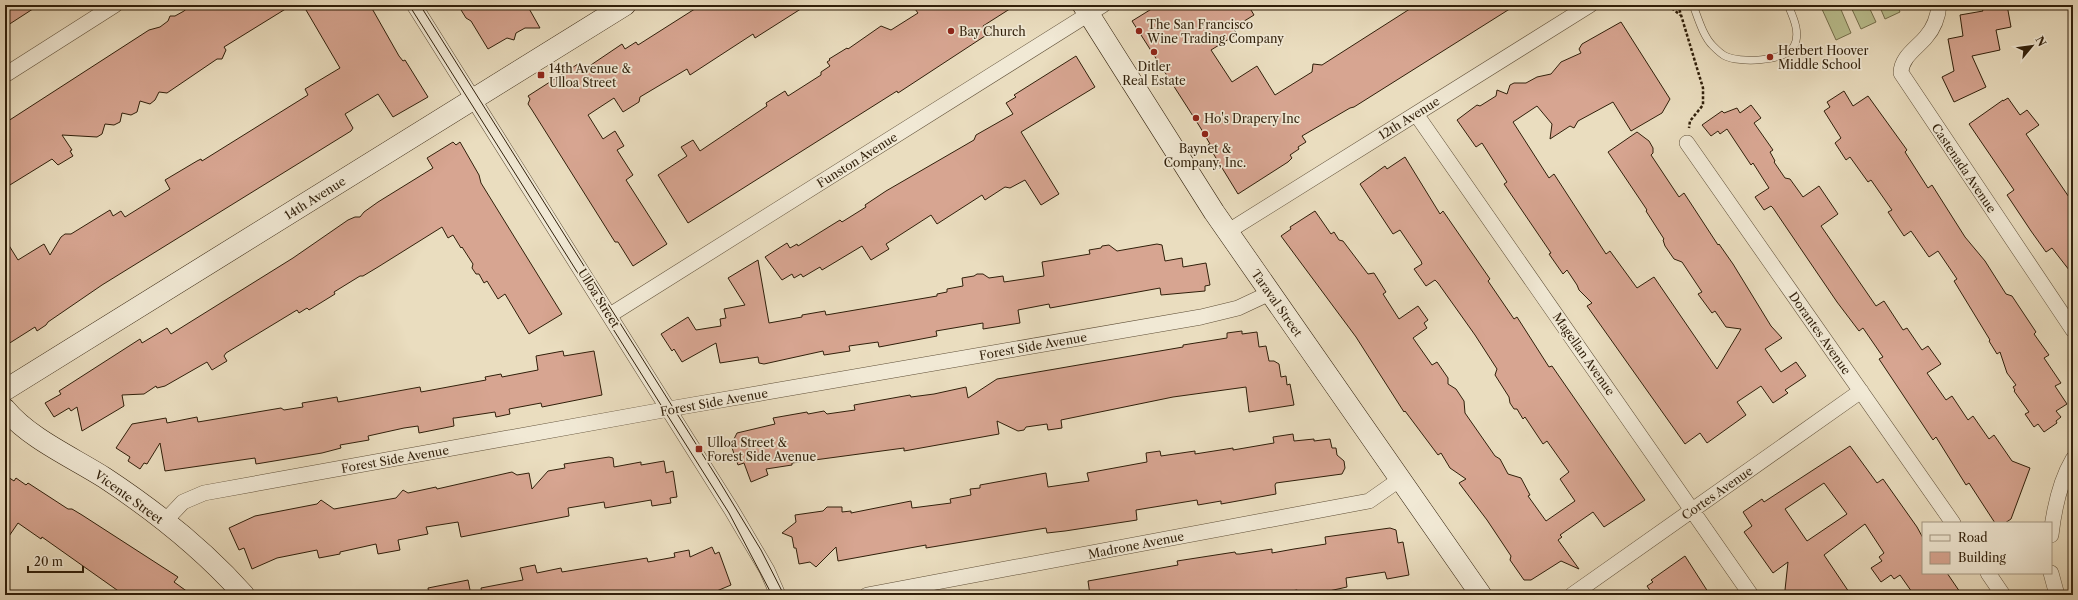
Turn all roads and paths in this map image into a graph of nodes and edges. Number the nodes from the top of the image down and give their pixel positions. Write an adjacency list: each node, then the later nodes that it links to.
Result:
1 (115, 5): 12 (street)
2 (414, 5): 13 (street, Ulloa Street)
3 (625, 5): 13 (street, 14th Avenue)
4 (1590, 5): 14 (street, 12th Avenue)
5 (1668, 5): 11 (path)
6 (1678, 5): 11 (path)
7 (1693, 5): 8 (lane)
8 (1788, 5)
9 (1939, 5): 20 (street, Castenada Avenue)
10 (1092, 8): 17 (street, Taraval Street); 19 (street, Funston Avenue)
11 (1682, 16): 15 (path)
12 (5, 75)
13 (473, 99): 19 (street, Ulloa Street); 21 (street, 14th Avenue)
14 (1416, 114): 17 (street, 12th Avenue); 27 (street, Magellan Avenue)
15 (1690, 121)
16 (1687, 143): 22 (street, Dorantes Avenue)
17 (1227, 232): 18 (street, Taraval Street)
18 (1270, 293): 24 (street, Forest Side Avenue); 26 (street, Taraval Street)
19 (610, 315): 24 (street, Ulloa Street)
20 (2073, 330)
21 (5, 390)
22 (1862, 392): 27 (street, Cortes Avenue); 29 (street, Dorantes Avenue)
23 (5, 409): 28 (street, Vicente Street)
24 (669, 409): 28 (street, Forest Side Avenue); 34 (street, Ulloa Street)
25 (2073, 459): 30 (street)
26 (1399, 480): 35 (street, Madrone Avenue); 36 (street, Taraval Street)
27 (1693, 510): 37 (street, Cortes Avenue); 38 (street, Magellan Avenue)
28 (164, 522): 33 (street, Vicente Street)
29 (1952, 522)
30 (2052, 526)
31 (1989, 574): 39 (street)
32 (2051, 574): 40 (street)
33 (244, 595)
34 (778, 595)
35 (867, 595)
36 (1481, 595)
37 (1572, 595)
38 (1752, 595)
39 (2003, 595)
40 (2056, 595)

